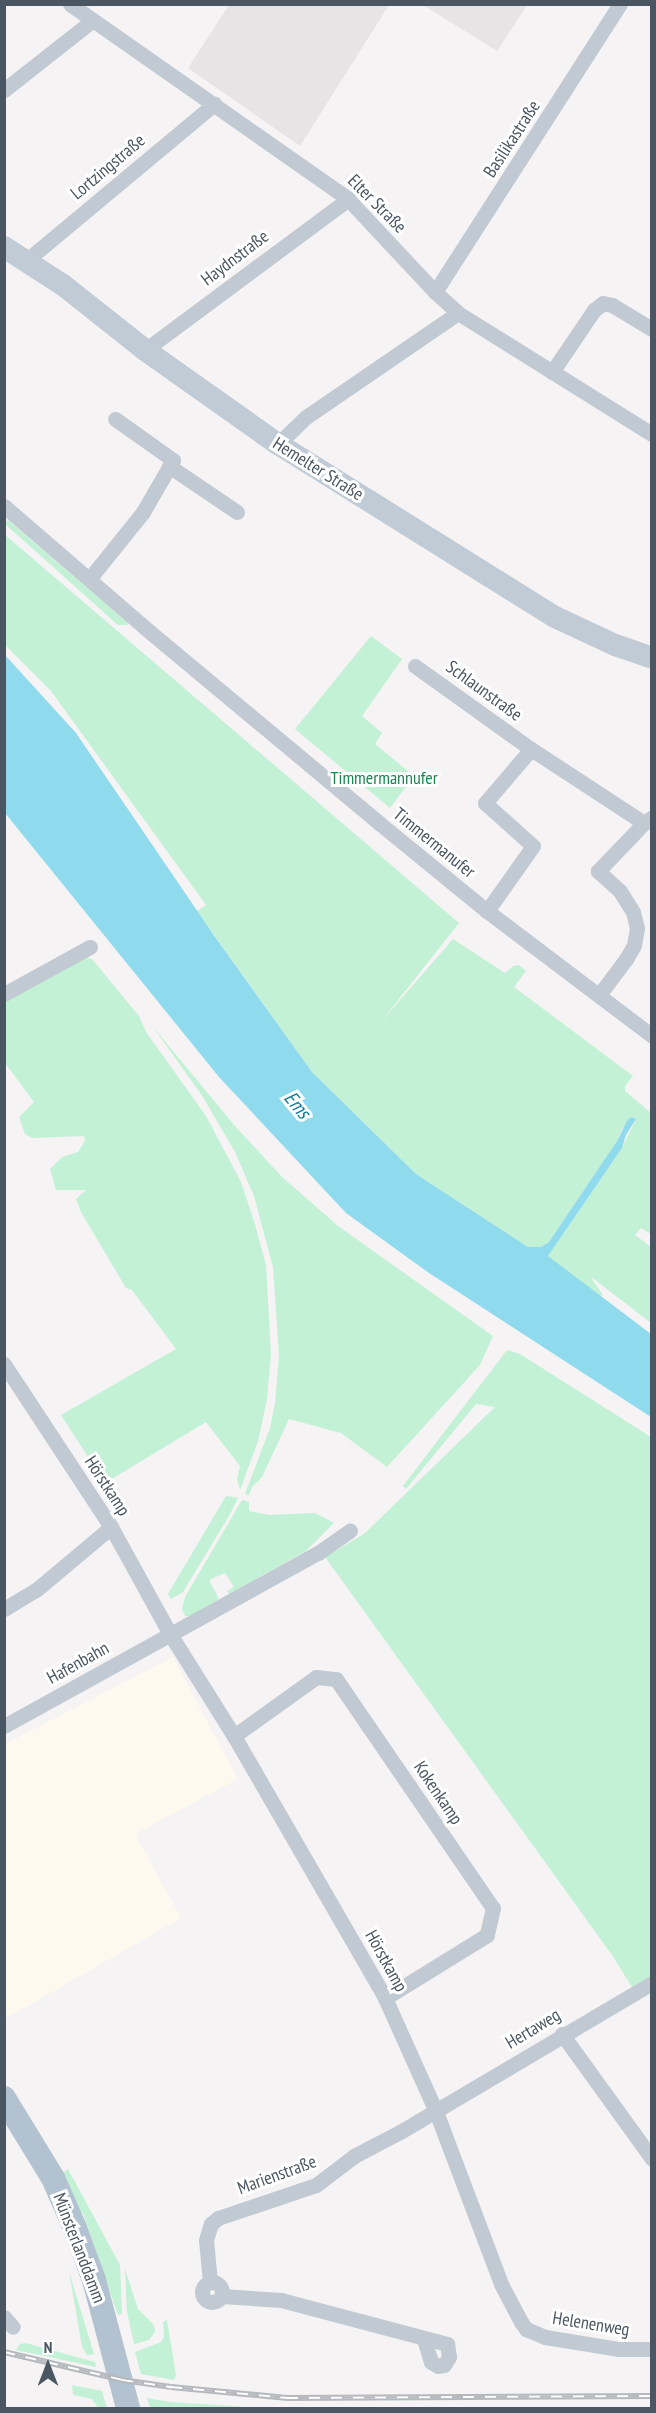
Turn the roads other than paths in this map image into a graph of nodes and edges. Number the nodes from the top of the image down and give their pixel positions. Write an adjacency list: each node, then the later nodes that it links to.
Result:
1 (70, 4): 3 (street, Elter Straße)
2 (620, 4): 9 (street, Basilikastraße)
3 (93, 20): 4 (street); 5 (street, Elter Straße)
4 (4, 90)
5 (214, 104): 6 (street, Elter Straße); 8 (street, Lortzingstraße)
6 (348, 199): 9 (street, Elter Straße); 12 (street, Haydnstraße)
7 (4, 247): 8 (main road, Hemelter Straße)
8 (27, 260): 12 (main road, Hemelter Straße)
9 (435, 292): 10 (street, Elter Straße)
10 (458, 313): 13 (street, Elter Straße); 16 (street)
11 (651, 329): 13 (street)
12 (145, 350): 16 (main road, Hemelter Straße)
13 (552, 372): 15 (street, Elter Straße)
14 (115, 419): 17 (street)
15 (651, 434)
16 (278, 444): 21 (main road, Hemelter Straße)
17 (169, 466): 19 (street); 20 (street)
18 (4, 506): 20 (street, Timmermanufer)
19 (237, 512)
20 (90, 578): 25 (street, Timmermanufer)
21 (651, 658)
22 (415, 666): 23 (street, Schlaunstraße)
23 (531, 749): 24 (street, Schlaunstraße); 25 (street)
24 (648, 820): 28 (street)
25 (487, 910): 28 (street, Timmermanufer)
26 (90, 947): 27 (street)
27 (4, 994)
28 (599, 995): 29 (street, Timmermanufer)
29 (651, 1036)
30 (4, 1364): 31 (street, Hörstkamp)
31 (111, 1527): 33 (street); 34 (street, Hörstkamp)
32 (350, 1531): 34 (street)
33 (4, 1609)
34 (171, 1634): 35 (street, Hafenbahn); 36 (street, Hörstkamp)
35 (4, 1726)
36 (234, 1736): 38 (street, Hörstkamp); 38 (street, Kokenkamp)
37 (651, 1983): 39 (street, Hertaweg)
38 (385, 1998): 41 (street, Hörstkamp)
39 (562, 2034): 41 (street, Hertaweg); 42 (street)
40 (4, 2098): 46 (main road, Münsterlanddamm)
41 (435, 2109): 43 (street, Hörstkamp); 44 (street, Marienstraße)
42 (651, 2159)
43 (526, 2329): 45 (street, Helenenweg)
44 (424, 2339)
45 (651, 2349)
46 (128, 2409)

